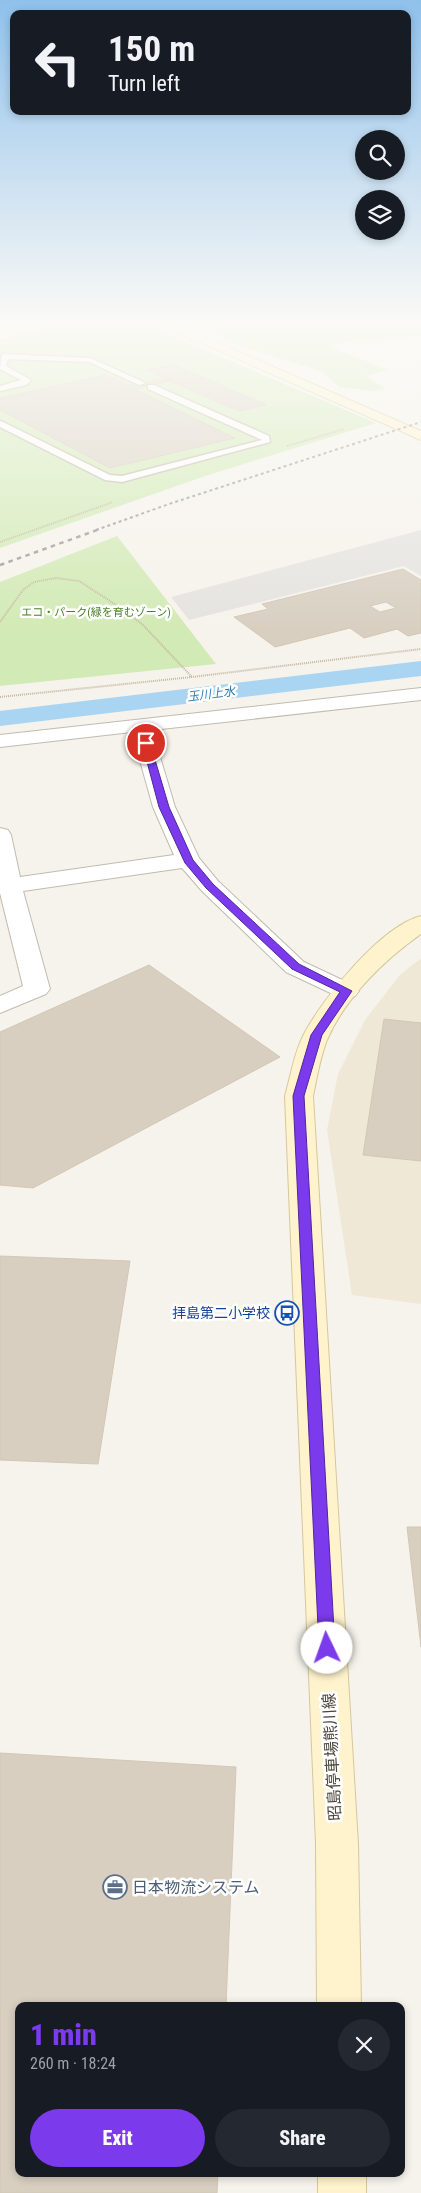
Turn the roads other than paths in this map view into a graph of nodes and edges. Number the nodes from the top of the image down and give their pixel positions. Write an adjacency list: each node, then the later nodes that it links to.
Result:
1 (7, 427): 2 (lane)
2 (242, 427)
3 (401, 427): 4 (main road)
4 (421, 436)
5 (421, 694): 6 (street)
6 (142, 727): 7 (street); 9 (street)
7 (0, 741)
8 (0, 835): 10 (street)
9 (188, 860): 10 (street); 12 (street)
10 (10, 886): 13 (street)
11 (421, 923): 12 (main road, 昭島停車場熊川線)
12 (346, 991): 14 (main road, 昭島停車場熊川線)
13 (0, 1005)
14 (339, 2002)
15 (342, 2177): 16 (main road)
16 (342, 2193)

